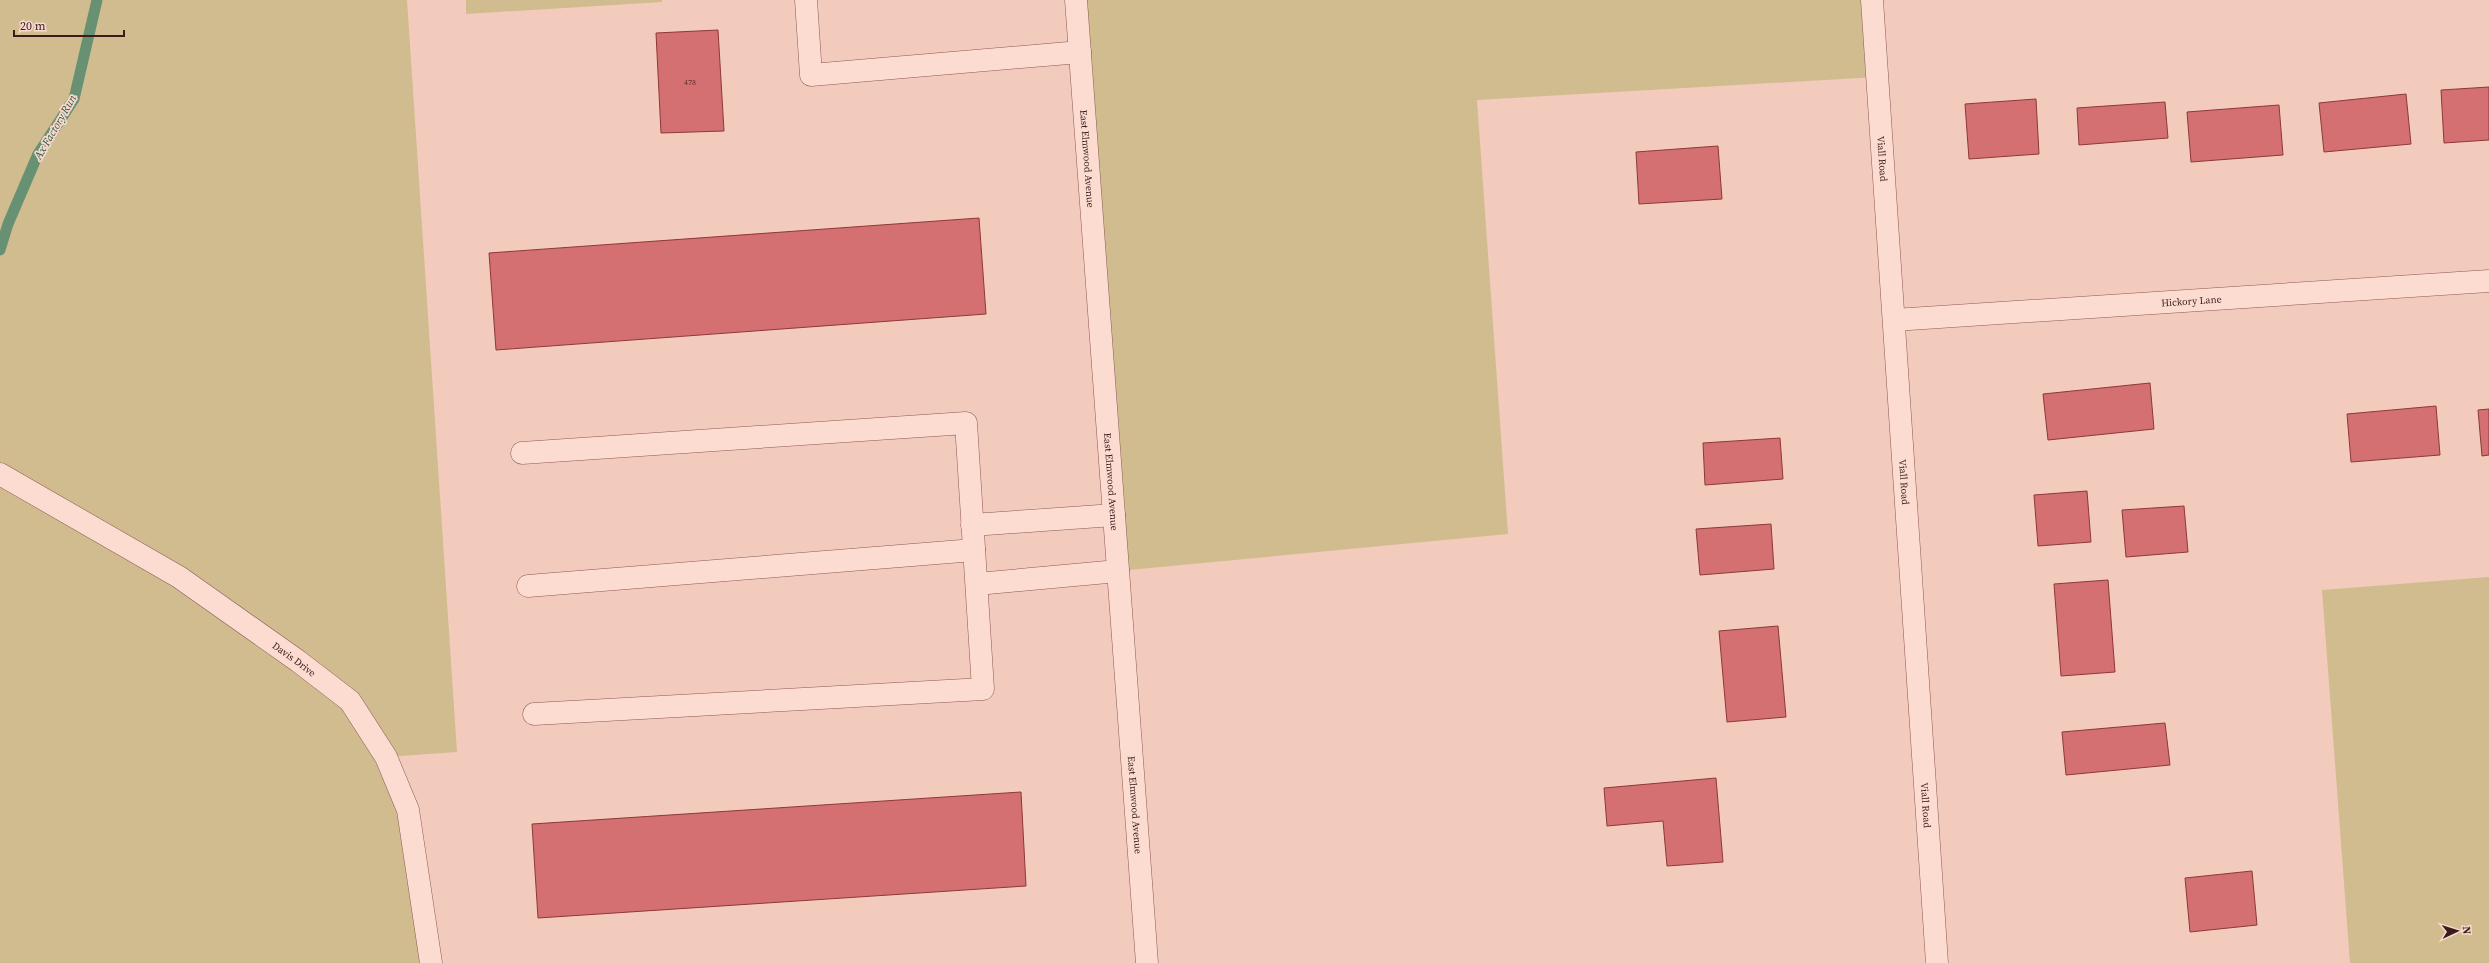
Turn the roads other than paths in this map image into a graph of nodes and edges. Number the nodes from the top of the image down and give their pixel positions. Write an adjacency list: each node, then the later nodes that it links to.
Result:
1 (806, 0): 4 (street)
2 (1076, 0): 4 (street, East Elmwood Avenue)
3 (1872, 0): 6 (street, Viall Road)
4 (1080, 52): 9 (street, East Elmwood Avenue)
5 (2489, 281): 6 (street, Hickory Lane)
6 (1894, 320): 18 (street, Viall Road)
7 (522, 453): 10 (street)
8 (0, 474): 16 (street, Davis Drive)
9 (1114, 515): 10 (street); 12 (street, East Elmwood Avenue)
10 (972, 524): 11 (street)
11 (974, 550): 13 (street); 14 (street)
12 (1118, 571): 13 (street); 17 (street, East Elmwood Avenue)
13 (977, 584): 15 (street)
14 (528, 586)
15 (534, 714)
16 (431, 963)
17 (1147, 963)
18 (1937, 963)

